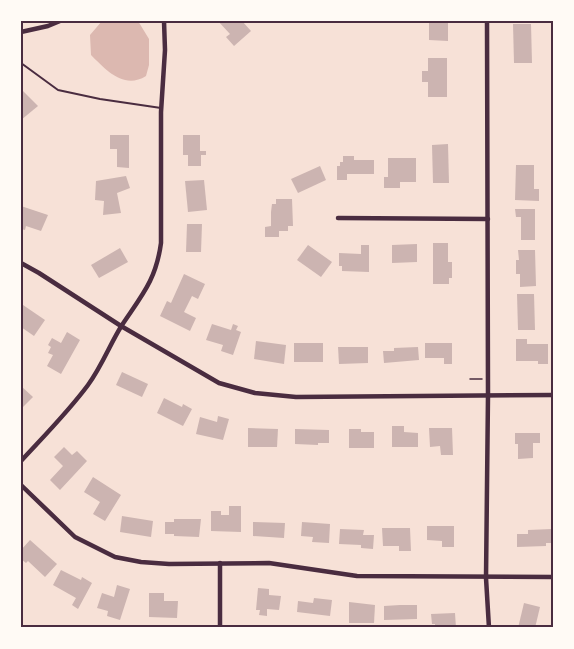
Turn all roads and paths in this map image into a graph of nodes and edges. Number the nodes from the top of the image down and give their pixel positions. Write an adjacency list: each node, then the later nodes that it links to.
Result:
1 (60, 21): 4 (street)
2 (164, 21): 6 (street)
3 (487, 21): 8 (street)
4 (21, 32)
5 (21, 63): 6 (lane)
6 (161, 108): 10 (street)
7 (338, 218): 8 (street)
8 (488, 219): 11 (street)
9 (21, 263): 10 (street)
10 (121, 326): 11 (street); 13 (street)
11 (488, 395): 12 (street); 17 (street)
12 (553, 395)
13 (21, 461)
14 (21, 485): 15 (street)
15 (220, 563): 17 (street); 18 (street)
16 (553, 577): 17 (street)
17 (486, 578): 19 (street)
18 (220, 628)
19 (489, 628)

